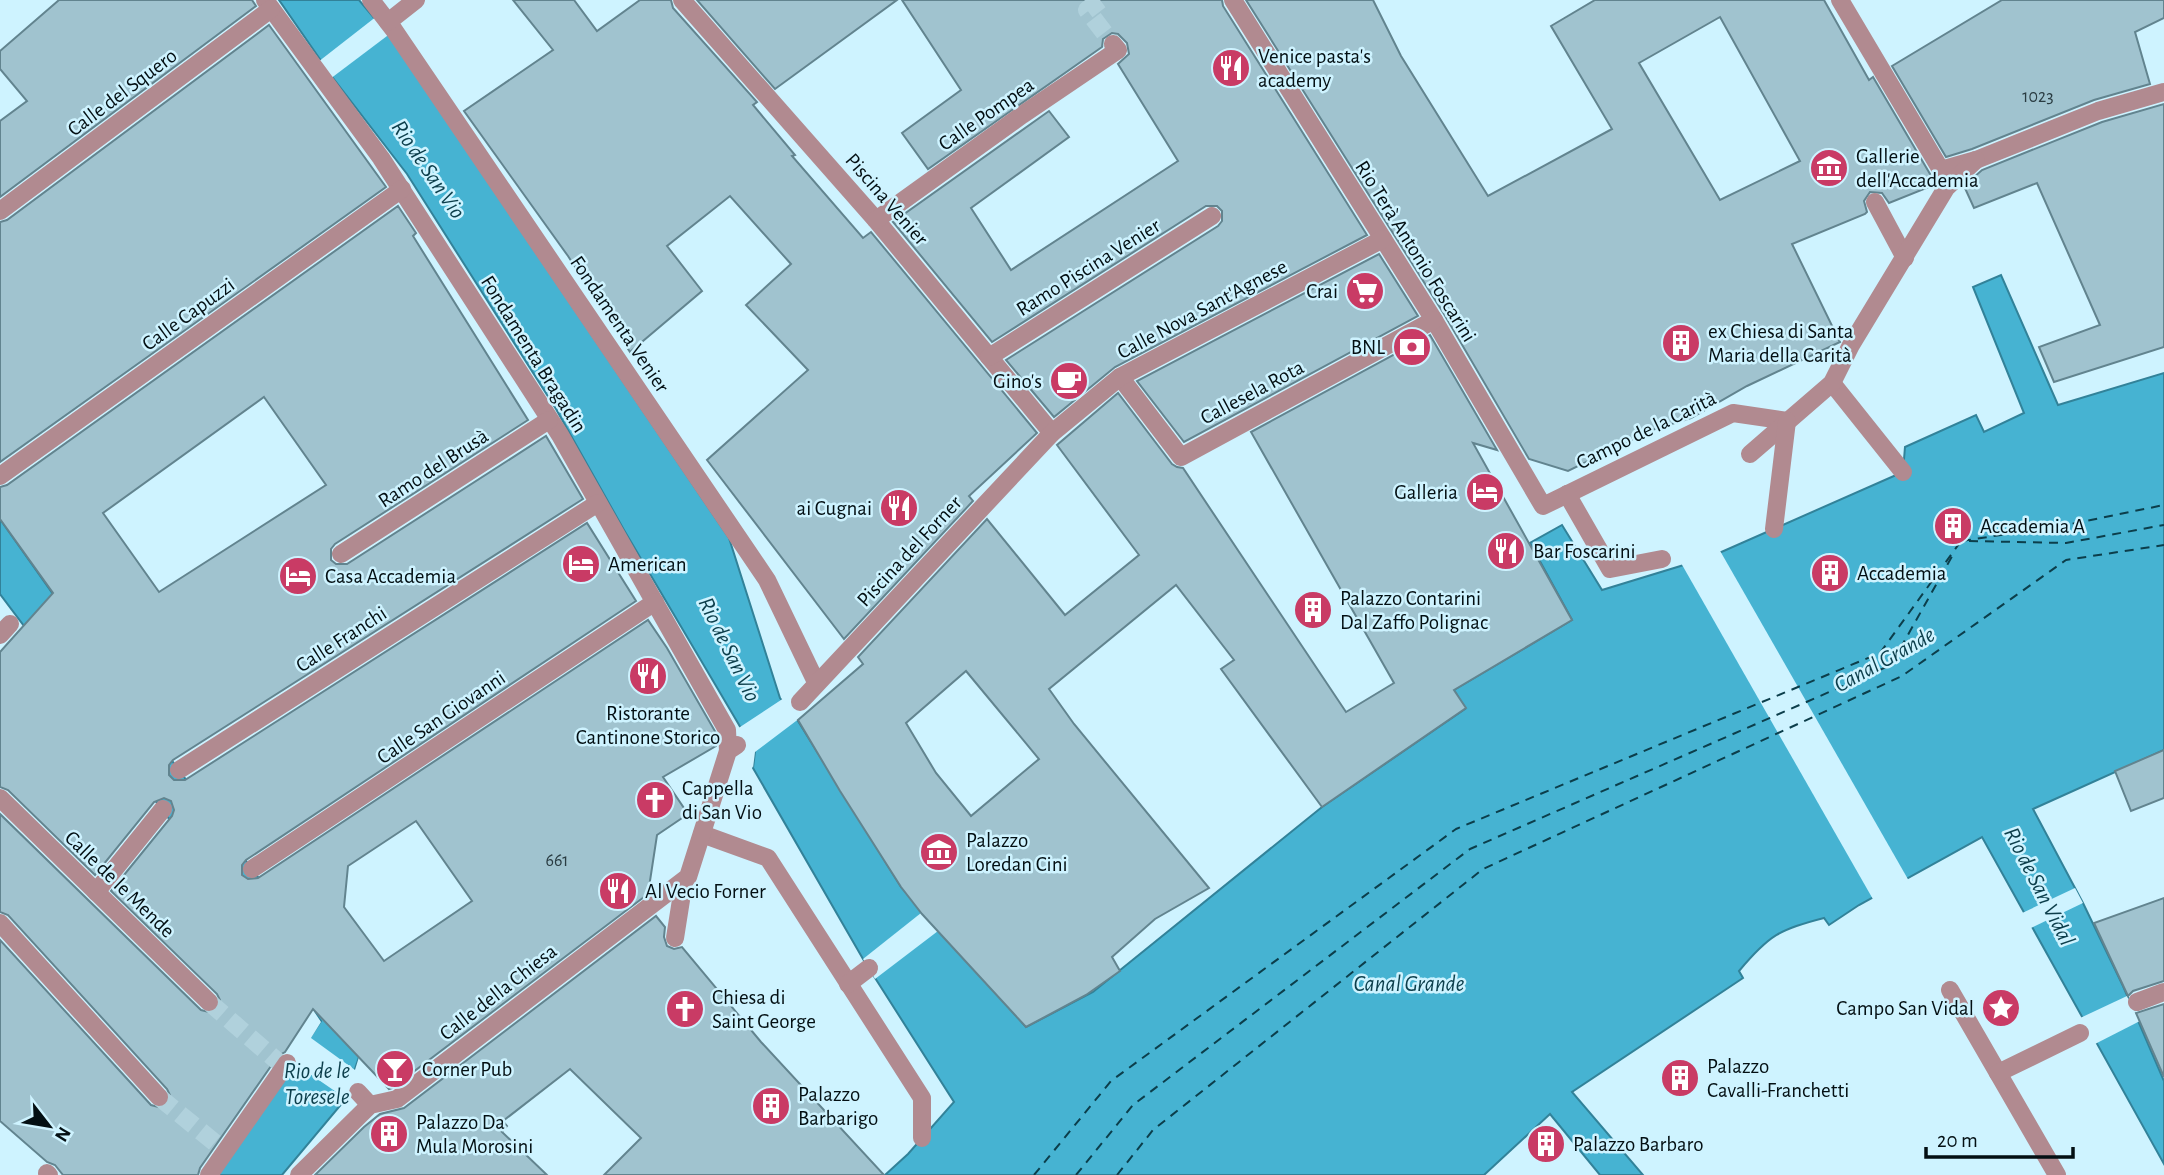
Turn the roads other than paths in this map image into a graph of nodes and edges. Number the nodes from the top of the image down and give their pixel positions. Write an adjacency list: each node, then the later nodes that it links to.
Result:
1 (371, 0): 7 (street, Fondamenta Venier)
2 (416, 0): 7 (street)
3 (682, 0): 17 (street, Piscina Venier)
4 (1233, 0): 18 (street, Rio Terà Antonio Foscarini)
5 (1840, 0): 11 (street)
6 (268, 4): 13 (street, Fondamenta Bragadin); 15 (street, Calle del Squero)
7 (388, 22): 36 (street, Fondamenta Venier)
8 (1113, 44): 17 (street, Calle Pompea)
9 (2164, 92): 10 (street)
10 (1976, 160): 11 (street); 12 (street)
11 (1941, 170): 12 (street)
12 (1946, 188): 19 (street)
13 (402, 189): 24 (street, Fondamenta Bragadin); 29 (street, Calle Capuzzi)
14 (1875, 202): 19 (street)
15 (0, 211)
16 (1212, 216): 21 (street, Ramo Piscina Venier)
17 (876, 220): 21 (street, Piscina Venier)
18 (1383, 239): 20 (street, Rio Terà Antonio Foscarini); 22 (street, Calle Nova Sant'Agnese)
19 (1905, 258): 23 (street)
20 (1434, 320): 22 (street, Callesela Rota); 30 (street, Rio Terà Antonio Foscarini)
21 (989, 357): 26 (street, Piscina Venier)
22 (1120, 377): 26 (street, Calle Nova Sant'Agnese)
23 (1832, 383): 25 (street); 28 (street)
24 (549, 420): 31 (street, Fondamenta Bragadin); 33 (street, Ramo del Brusà)
25 (1787, 421): 27 (street); 30 (street, Campo de la Carità); 32 (street)
26 (1052, 433): 36 (street, Piscina del Forner)
27 (1750, 454)
28 (1903, 472)
29 (0, 476)
30 (1567, 494): 34 (street)
31 (598, 503): 35 (street, Fondamenta Bragadin); 38 (street, Calle Franchi)
32 (1774, 529)
33 (341, 554)
34 (1662, 559)
35 (654, 602): 41 (street, Fondamenta Bragadin); 42 (street, Calle San Giovanni)
36 (816, 682): 37 (street, Piscina del Forner)
37 (800, 702)
38 (179, 769)
39 (0, 798): 44 (street, Calle de le Mende)
40 (163, 809): 44 (street)
41 (702, 834): 43 (street); 48 (street)
42 (252, 869)
43 (684, 881): 46 (street); 59 (street, Calle della Chiesa)
44 (96, 892): 51 (street, Calle de le Mende)
45 (0, 923): 56 (street)
46 (675, 938)
47 (869, 968): 48 (street)
48 (848, 984): 57 (street)
49 (1950, 990): 55 (street)
50 (2164, 992): 52 (street)
51 (209, 1002)
52 (2137, 1002)
53 (2080, 1033): 55 (street)
54 (287, 1063): 58 (street)
55 (1998, 1073): 60 (street)
56 (159, 1097)
57 (922, 1138)
58 (209, 1175)
59 (299, 1175)
60 (2057, 1175)

